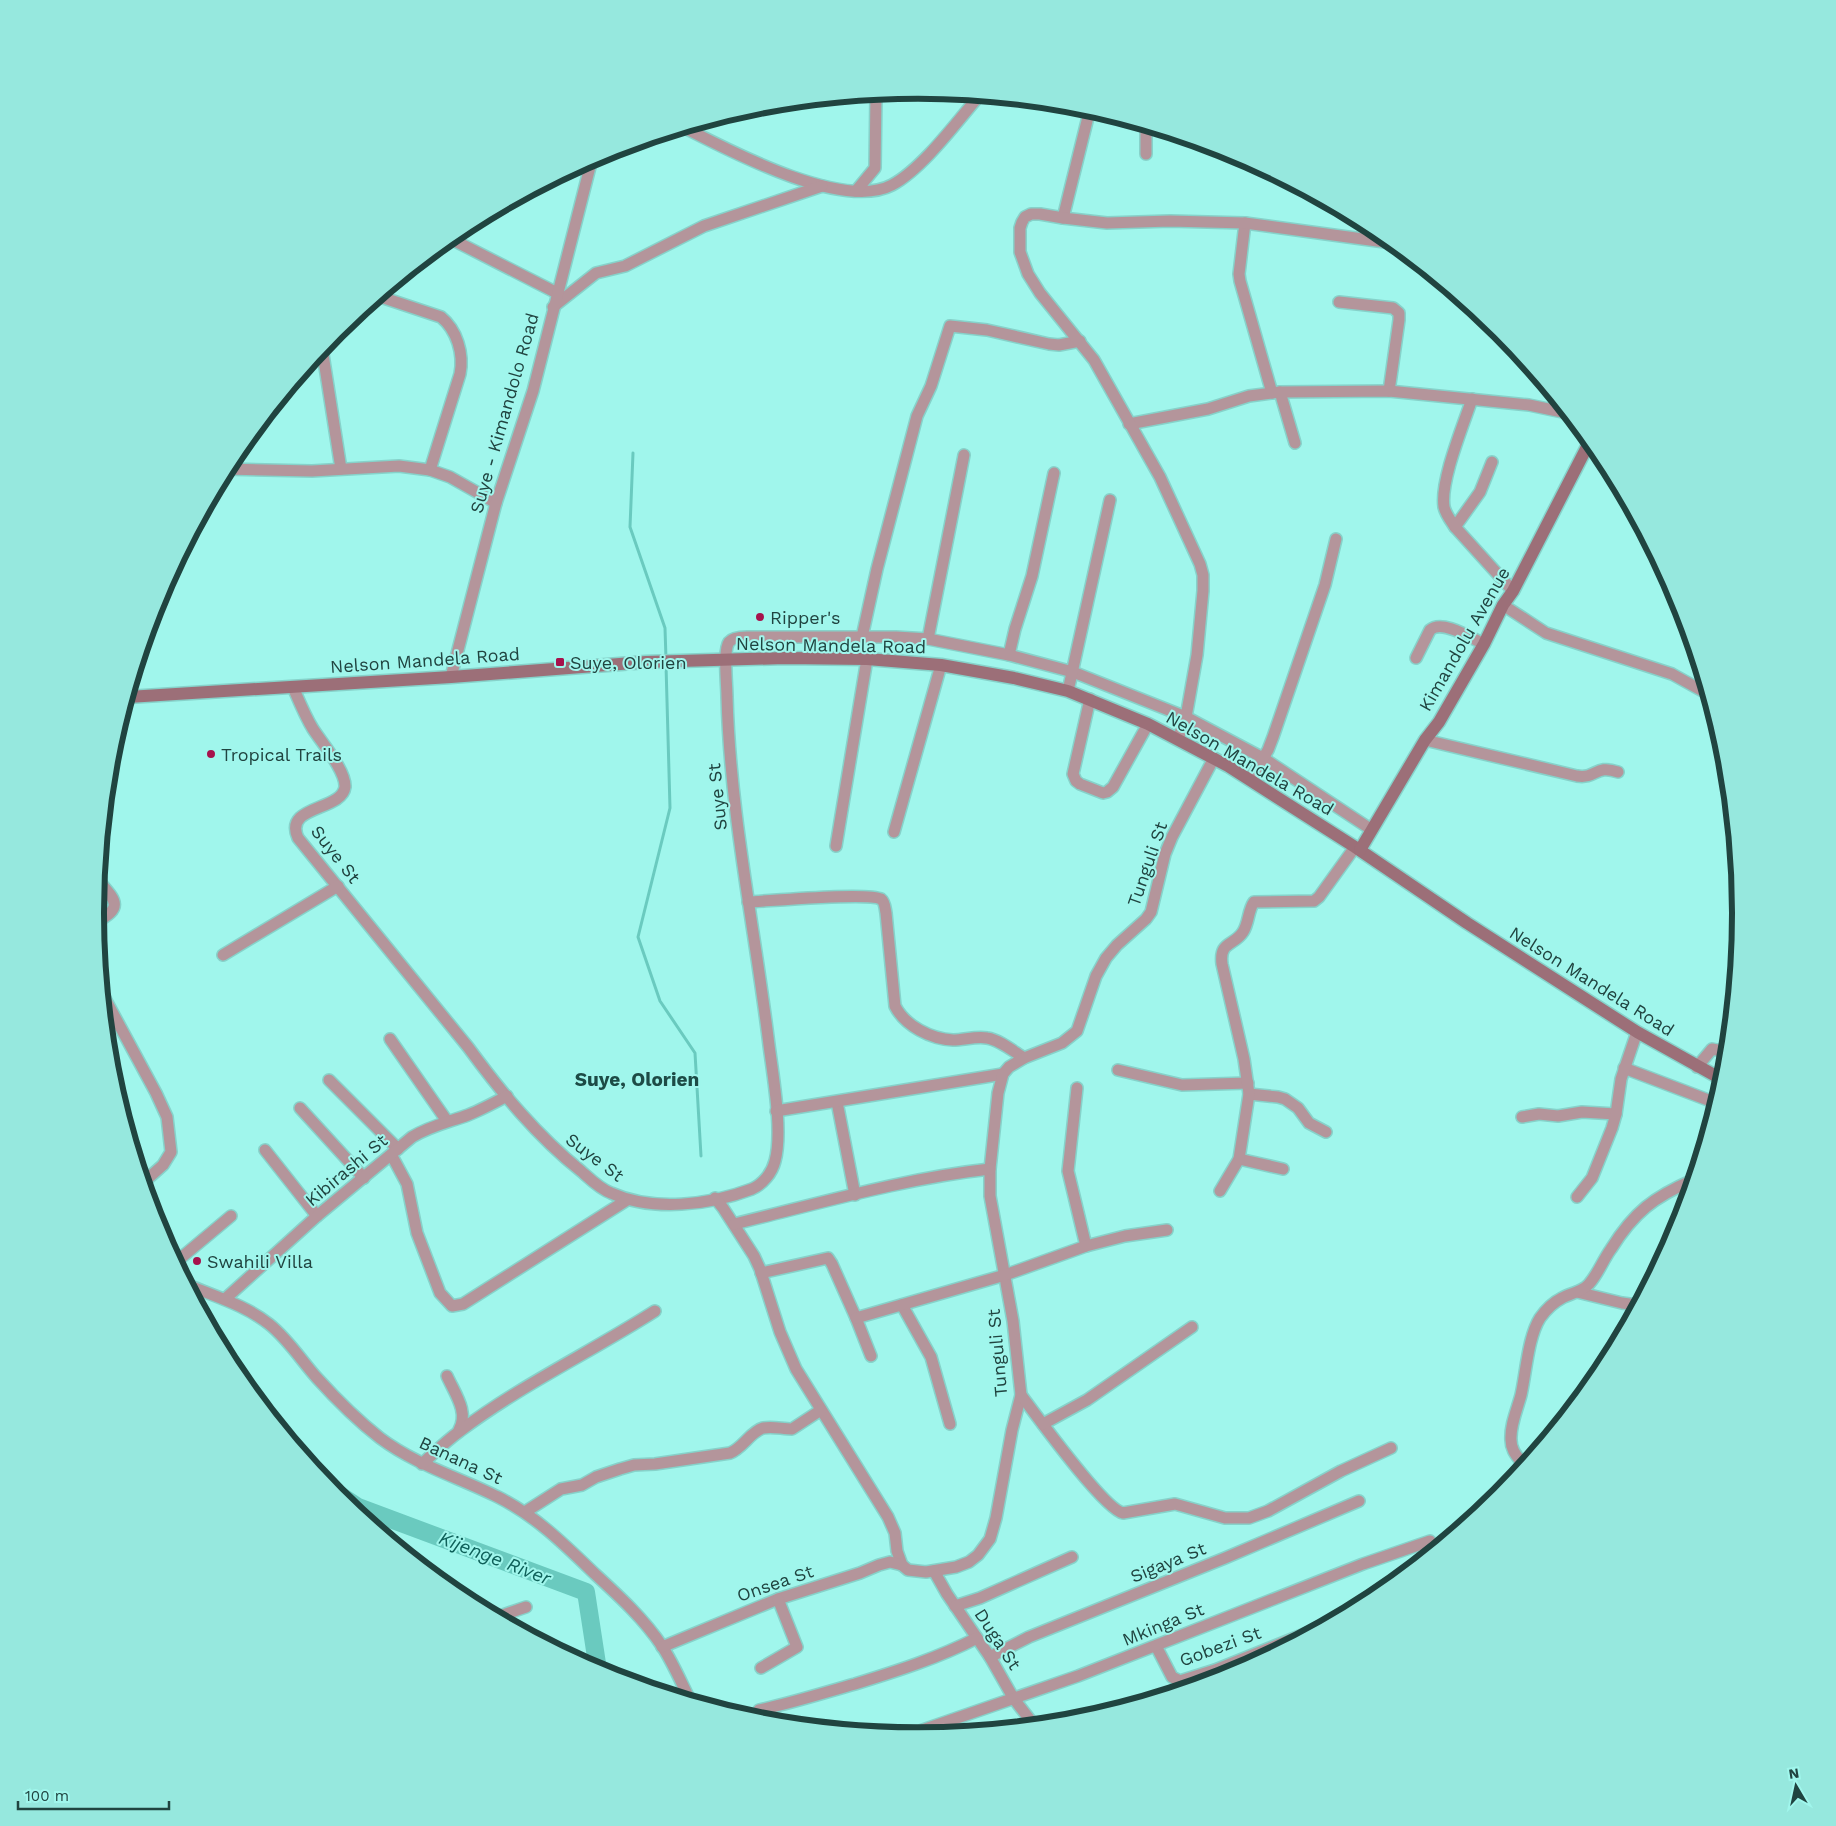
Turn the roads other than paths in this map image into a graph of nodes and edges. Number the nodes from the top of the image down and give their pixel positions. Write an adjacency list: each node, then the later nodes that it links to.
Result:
1 (876, 100): 9 (street)
2 (975, 100): 9 (street)
3 (1088, 117): 10 (street)
4 (691, 131): 8 (street)
5 (1146, 131): 6 (street)
6 (1146, 154)
7 (589, 169): 14 (street, Suye - Kimandolo Road)
8 (822, 186): 9 (street); 17 (street)
9 (856, 191)
10 (1063, 218): 11 (street); 18 (street)
11 (1245, 223): 12 (street); 21 (street)
12 (1377, 241)
13 (457, 242): 14 (street)
14 (557, 292): 17 (street, Suye - Kimandolo Road)
15 (385, 298): 31 (street)
16 (1340, 302): 20 (street)
17 (553, 307): 34 (street, Suye - Kimandolo Road)
18 (1080, 341): 24 (street); 39 (street)
19 (320, 361): 29 (street)
20 (1389, 391): 21 (street); 22 (street)
21 (1276, 392): 24 (street); 25 (street)
22 (1472, 399): 23 (street); 35 (street)
23 (1559, 411)
24 (1129, 424): 54 (street)
25 (1295, 443)
26 (1586, 448): 37 (main road, Kimandolu Avenue)
27 (964, 455): 40 (street)
28 (1492, 462): 35 (street)
29 (341, 469): 30 (street); 31 (street)
30 (235, 470)
31 (430, 470): 34 (street)
32 (1054, 473): 42 (street)
33 (1110, 500): 47 (street)
34 (496, 502): 48 (street, Suye - Kimandolo Road)
35 (1456, 527): 37 (street)
36 (1336, 539): 59 (street)
37 (1513, 591): 38 (main road, Kimandolu Avenue)
38 (1503, 605): 41 (main road, Kimandolu Avenue); 50 (street)
39 (862, 637): 40 (street); 44 (street)
40 (928, 640): 42 (street)
41 (1484, 644): 43 (street); 57 (main road, Kimandolu Avenue)
42 (1009, 656): 47 (street)
43 (1416, 658)
44 (726, 659): 45 (main road, Nelson Mandela Road); 48 (main road, Nelson Mandela Road); 68 (street, Suye St)
45 (867, 659): 46 (main road, Nelson Mandela Road); 64 (street)
46 (941, 665): 51 (main road, Nelson Mandela Road); 63 (street)
47 (1074, 672): 51 (street); 54 (street)
48 (451, 677): 49 (main road, Nelson Mandela Road)
49 (293, 687): 52 (main road, Nelson Mandela Road); 66 (street, Suye St)
50 (1701, 690)
51 (1068, 691): 53 (main road, Nelson Mandela Road)
52 (133, 697)
53 (1090, 699): 55 (main road, Nelson Mandela Road); 55 (street)
54 (1186, 717): 56 (street); 59 (street)
55 (1148, 724): 56 (main road, Nelson Mandela Road)
56 (1178, 739): 58 (main road, Nelson Mandela Road)
57 (1425, 740): 60 (street); 62 (main road, Kimandolu Avenue)
58 (1214, 758): 61 (main road, Nelson Mandela Road); 75 (street, Tunguli St)
59 (1263, 758): 61 (street); 62 (street)
60 (1618, 772)
61 (1250, 780): 65 (main road, Nelson Mandela Road)
62 (1372, 830): 65 (main road, Kimandolu Avenue)
63 (894, 832)
64 (836, 846)
65 (1358, 848): 72 (main road, Nelson Mandela Road); 83 (street)
66 (338, 886): 70 (street); 84 (street, Suye St)
67 (104, 888): 69 (street)
68 (748, 902): 75 (street); 88 (street, Suye St)
69 (104, 916)
70 (222, 955)
71 (110, 1008): 98 (street)
72 (1637, 1032): 76 (main road, Nelson Mandela Road); 77 (street)
73 (390, 1039): 91 (street)
74 (1720, 1051): 76 (street)
75 (1024, 1058): 79 (street, Tunguli St)
76 (1697, 1067): 80 (main road, Nelson Mandela Road)
77 (1624, 1068): 85 (street); 89 (street)
78 (1118, 1070): 83 (street)
79 (1003, 1074): 86 (street); 96 (street, Tunguli St)
80 (1716, 1076)
81 (329, 1080): 94 (street)
82 (1077, 1088): 110 (street)
83 (1248, 1088): 92 (street); 95 (street)
84 (507, 1096): 91 (street, Kibirashi St); 105 (street, Suye St)
85 (1710, 1101)
86 (837, 1102): 88 (street); 102 (street)
87 (300, 1108): 99 (street)
88 (776, 1111): 104 (street, Suye St)
89 (1616, 1114): 90 (street); 103 (street)
90 (1522, 1117)
91 (447, 1121): 94 (street, Kibirashi St)
92 (1326, 1132)
93 (265, 1150): 107 (street)
94 (395, 1153): 99 (street, Kibirashi St); 105 (street)
95 (1239, 1159): 97 (street); 101 (street)
96 (990, 1169): 102 (street); 113 (street, Tunguli St)
97 (1283, 1169)
98 (148, 1178)
99 (364, 1178): 107 (street, Kibirashi St)
100 (1686, 1184): 115 (street)
101 (1220, 1191)
102 (855, 1195): 108 (street)
103 (1577, 1197)
104 (715, 1198): 105 (street, Suye St); 108 (street)
105 (627, 1200)
106 (231, 1216): 111 (street)
107 (317, 1216): 116 (street, Kibirashi St)
108 (734, 1224): 112 (street)
109 (1167, 1230): 110 (street)
110 (1086, 1246): 113 (street)
111 (181, 1258)
112 (761, 1273): 120 (street); 125 (street)
113 (1005, 1275): 118 (street); 124 (street, Tunguli St)
114 (196, 1288): 116 (street, Banana St)
115 (1577, 1292): 117 (street); 130 (street)
116 (226, 1299): 133 (street, Banana St)
117 (1631, 1304)
118 (902, 1306): 120 (street); 126 (street)
119 (655, 1311): 128 (street)
120 (856, 1318): 122 (street)
121 (1192, 1327): 127 (street)
122 (871, 1356)
123 (447, 1376): 128 (street)
124 (1021, 1395): 127 (street); 139 (street, Tunguli St)
125 (821, 1410): 135 (street); 138 (street)
126 (950, 1424)
127 (1042, 1424): 129 (street)
128 (458, 1432): 133 (street)
129 (1391, 1448)
130 (1515, 1456): 131 (street); 132 (street)
131 (1524, 1456)
132 (1520, 1461)
133 (422, 1464): 135 (street, Banana St)
134 (1359, 1501): 147 (street, Sigaya St)
135 (525, 1512): 146 (street, Banana St)
136 (1430, 1541): 145 (street, Mkinga St)
137 (1072, 1557): 141 (street)
138 (902, 1565): 139 (street, Tunguli St); 140 (street, Onsea St)
139 (934, 1571): 141 (street, Duga St)
140 (778, 1599): 146 (street, Onsea St); 149 (street)
141 (956, 1606): 144 (street, Duga St)
142 (526, 1607): 143 (street)
143 (505, 1614)
144 (977, 1638): 147 (street, Duga St); 152 (street)
145 (1156, 1646): 148 (street, Gobezi St); 151 (street, Mkinga St)
146 (662, 1647): 150 (street, Banana St)
147 (990, 1657): 151 (street, Duga St)
148 (1248, 1657)
149 (761, 1668)
150 (687, 1694)
151 (1014, 1698): 153 (street, Duga St); 154 (street, Mkinga St)
152 (759, 1710)
153 (1030, 1719)
154 (932, 1727)

